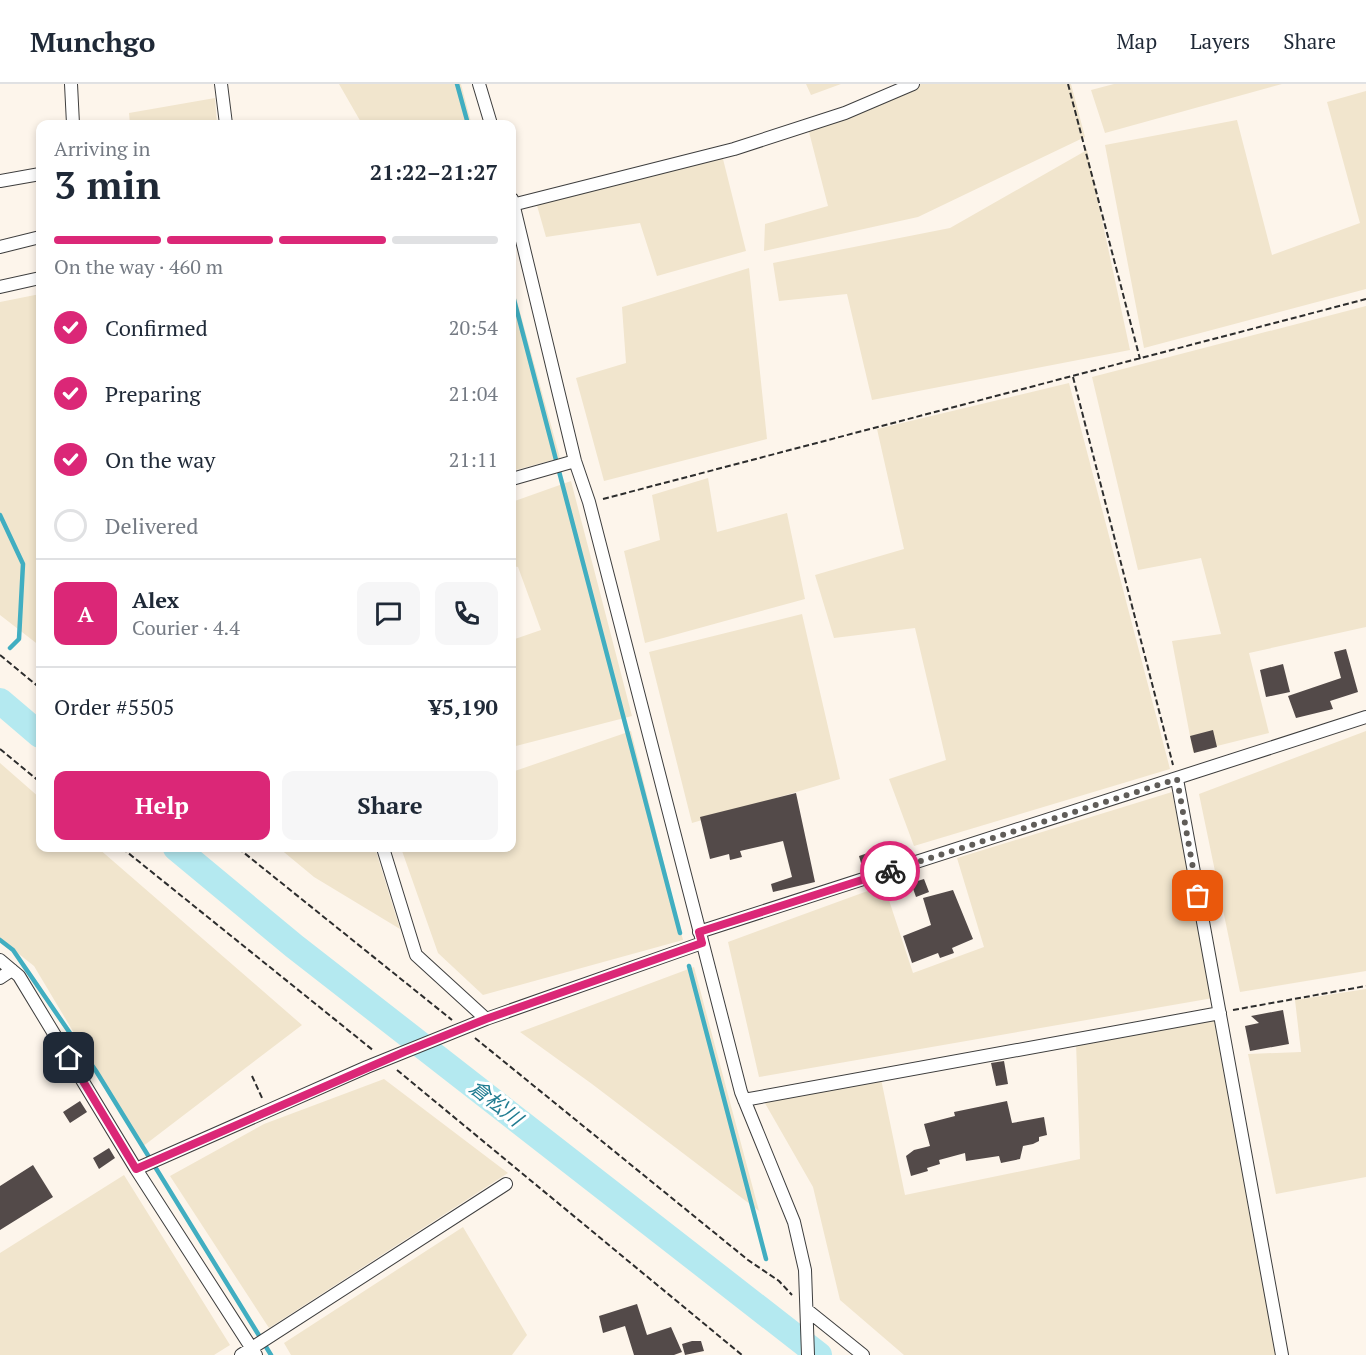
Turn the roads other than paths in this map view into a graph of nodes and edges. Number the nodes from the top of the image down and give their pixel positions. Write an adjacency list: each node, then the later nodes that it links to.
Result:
1 (71, 84): 5 (street)
2 (221, 84): 6 (street)
3 (479, 84): 7 (street)
4 (913, 84): 10 (street)
5 (73, 120)
6 (226, 120)
7 (490, 120)
8 (36, 175): 9 (street)
9 (0, 181)
10 (516, 201)
11 (516, 220): 16 (street)
12 (36, 238): 13 (street)
13 (0, 247)
14 (36, 279): 15 (street)
15 (0, 287)
16 (571, 463): 17 (street); 21 (street)
17 (516, 478)
18 (1366, 717): 19 (street)
19 (1177, 779): 21 (street); 25 (street)
20 (384, 852): 26 (street)
21 (700, 937): 26 (street); 27 (street)
22 (0, 960): 23 (street)
23 (12, 970): 24 (street); 28 (street)
24 (0, 978)
25 (1220, 1013): 27 (street); 34 (street)
26 (486, 1019): 28 (street)
27 (744, 1100): 30 (street)
28 (140, 1167): 31 (street)
29 (506, 1185): 31 (street)
30 (807, 1310): 32 (street); 33 (street)
31 (249, 1353)
32 (808, 1355)
33 (863, 1355)
34 (1282, 1355)

